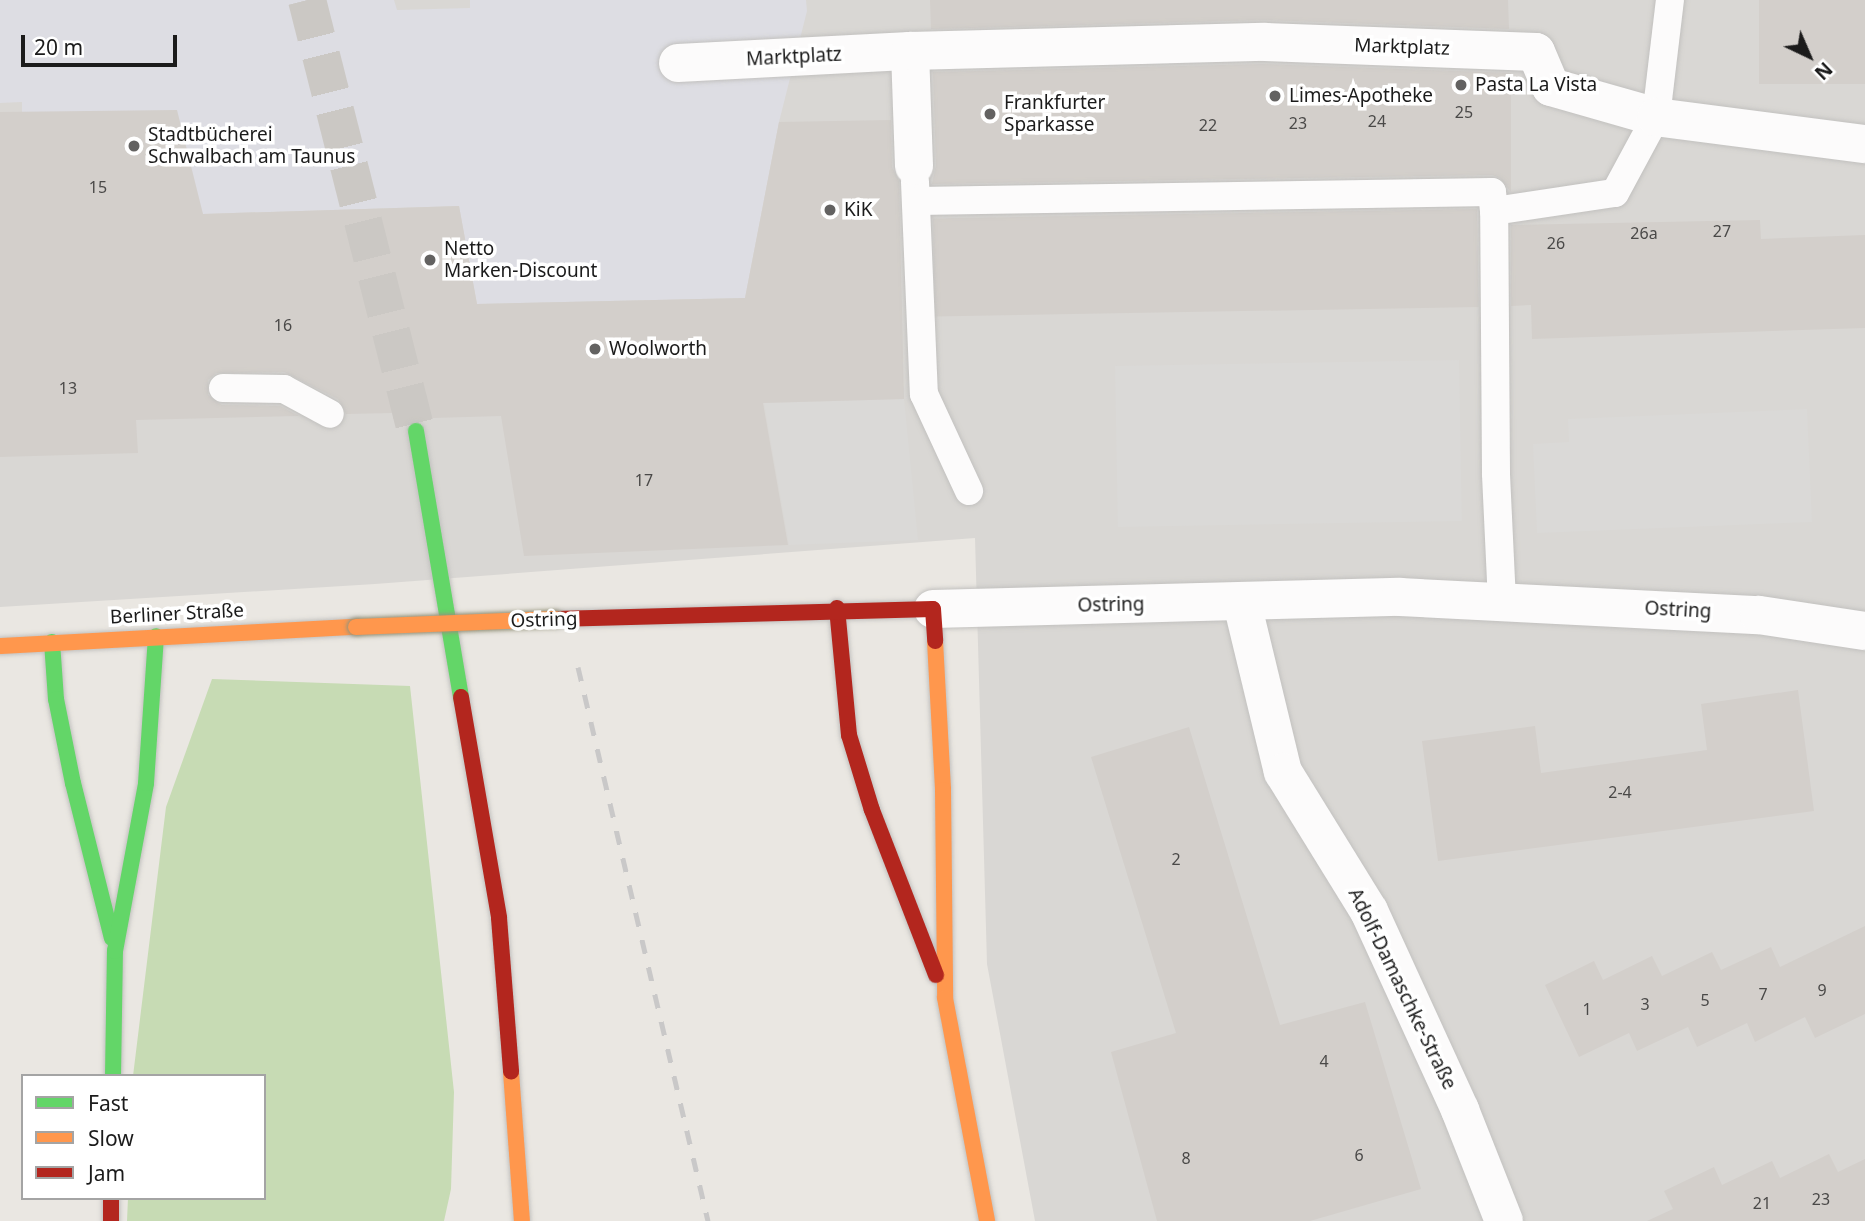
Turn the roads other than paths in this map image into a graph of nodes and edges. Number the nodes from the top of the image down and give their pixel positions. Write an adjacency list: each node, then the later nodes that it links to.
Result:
1 (1670, 0): 4 (lane)
2 (910, 51): 3 (street, Marktplatz); 4 (street, Marktplatz); 6 (street)
3 (678, 63)
4 (1656, 117): 5 (street, Marktplatz); 7 (lane)
5 (1865, 144)
6 (915, 184): 7 (lane); 11 (lane)
7 (1494, 211): 12 (lane)
8 (223, 388): 9 (lane)
9 (330, 414)
10 (416, 431): 26 (main road)
11 (969, 491)
12 (1502, 601): 13 (street, Ostring); 17 (street, Ostring)
13 (1242, 603): 15 (street, Ostring); 28 (street, Adolf-Damaschke-Straße)
14 (836, 608): 15 (main road, Ostring); 16 (main road, Ostring, bridge); 22 (main road)
15 (933, 609): 22 (main road)
16 (356, 627): 18 (main road, Berliner Straße)
17 (1865, 631)
18 (156, 636): 19 (main road, Berliner Straße); 21 (main road)
19 (52, 642): 20 (main road, Berliner Straße); 21 (main road)
20 (0, 646)
21 (115, 951): 23 (main road)
22 (945, 998): 27 (main road)
23 (113, 1074)
24 (111, 1200): 25 (main road)
25 (111, 1221)
26 (522, 1221)
27 (987, 1221)
28 (1504, 1221)

